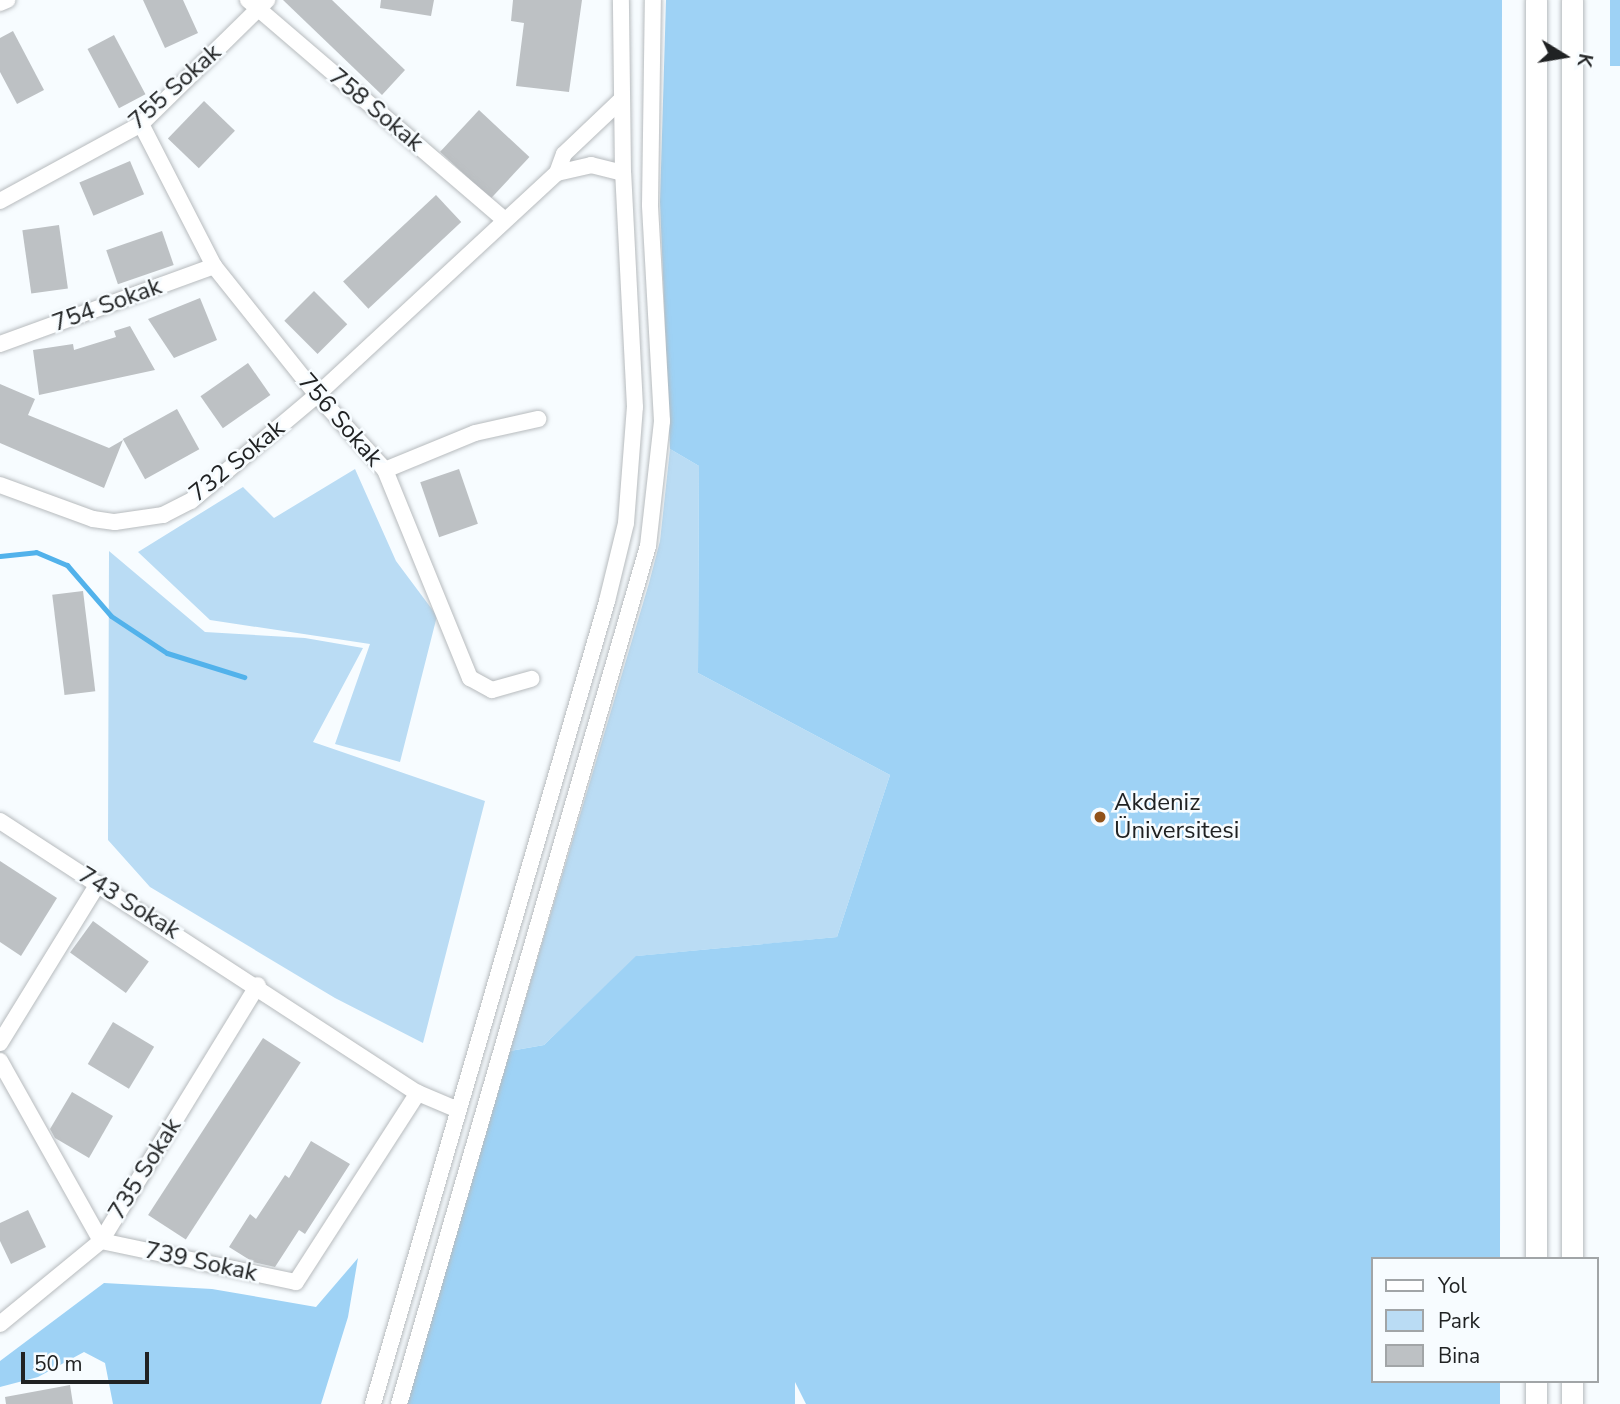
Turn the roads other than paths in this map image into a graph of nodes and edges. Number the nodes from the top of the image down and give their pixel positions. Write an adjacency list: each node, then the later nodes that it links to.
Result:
1 (7, 0): 6 (street)
2 (621, 0): 8 (street)
3 (653, 0): 35 (street)
4 (1536, 0): 29 (street)
5 (1572, 0): 30 (street)
6 (0, 3)
7 (258, 3): 9 (street, 755 Sokak); 13 (street, 758 Sokak)
8 (621, 100): 10 (street, 732 Sokak); 11 (street)
9 (141, 124): 12 (street, 755 Sokak); 14 (street, 756 Sokak)
10 (557, 173): 11 (street, 732 Sokak); 13 (street, 732 Sokak)
11 (623, 173): 27 (street)
12 (0, 201)
13 (505, 220): 16 (street, 732 Sokak)
14 (214, 266): 15 (street, 754 Sokak); 16 (street, 756 Sokak)
15 (0, 344)
16 (317, 395): 18 (street, 756 Sokak); 19 (street, 732 Sokak)
17 (538, 419): 18 (street)
18 (385, 470): 20 (street, 756 Sokak)
19 (0, 485)
20 (531, 678)
21 (0, 821): 22 (street, 743 Sokak)
22 (99, 884): 23 (street, 743 Sokak); 24 (street)
23 (258, 985): 26 (street, 743 Sokak); 28 (street, 735 Sokak)
24 (0, 1043)
25 (0, 1061): 28 (street)
26 (418, 1093): 27 (street, 743 Sokak); 28 (street, 739 Sokak)
27 (458, 1111): 34 (street)
28 (101, 1241): 31 (street, 735 Sokak)
29 (1536, 1257)
30 (1572, 1257)
31 (0, 1324)
32 (1536, 1383): 36 (street)
33 (1572, 1383): 37 (street)
34 (373, 1404)
35 (399, 1404)
36 (1536, 1404)
37 (1572, 1404)

